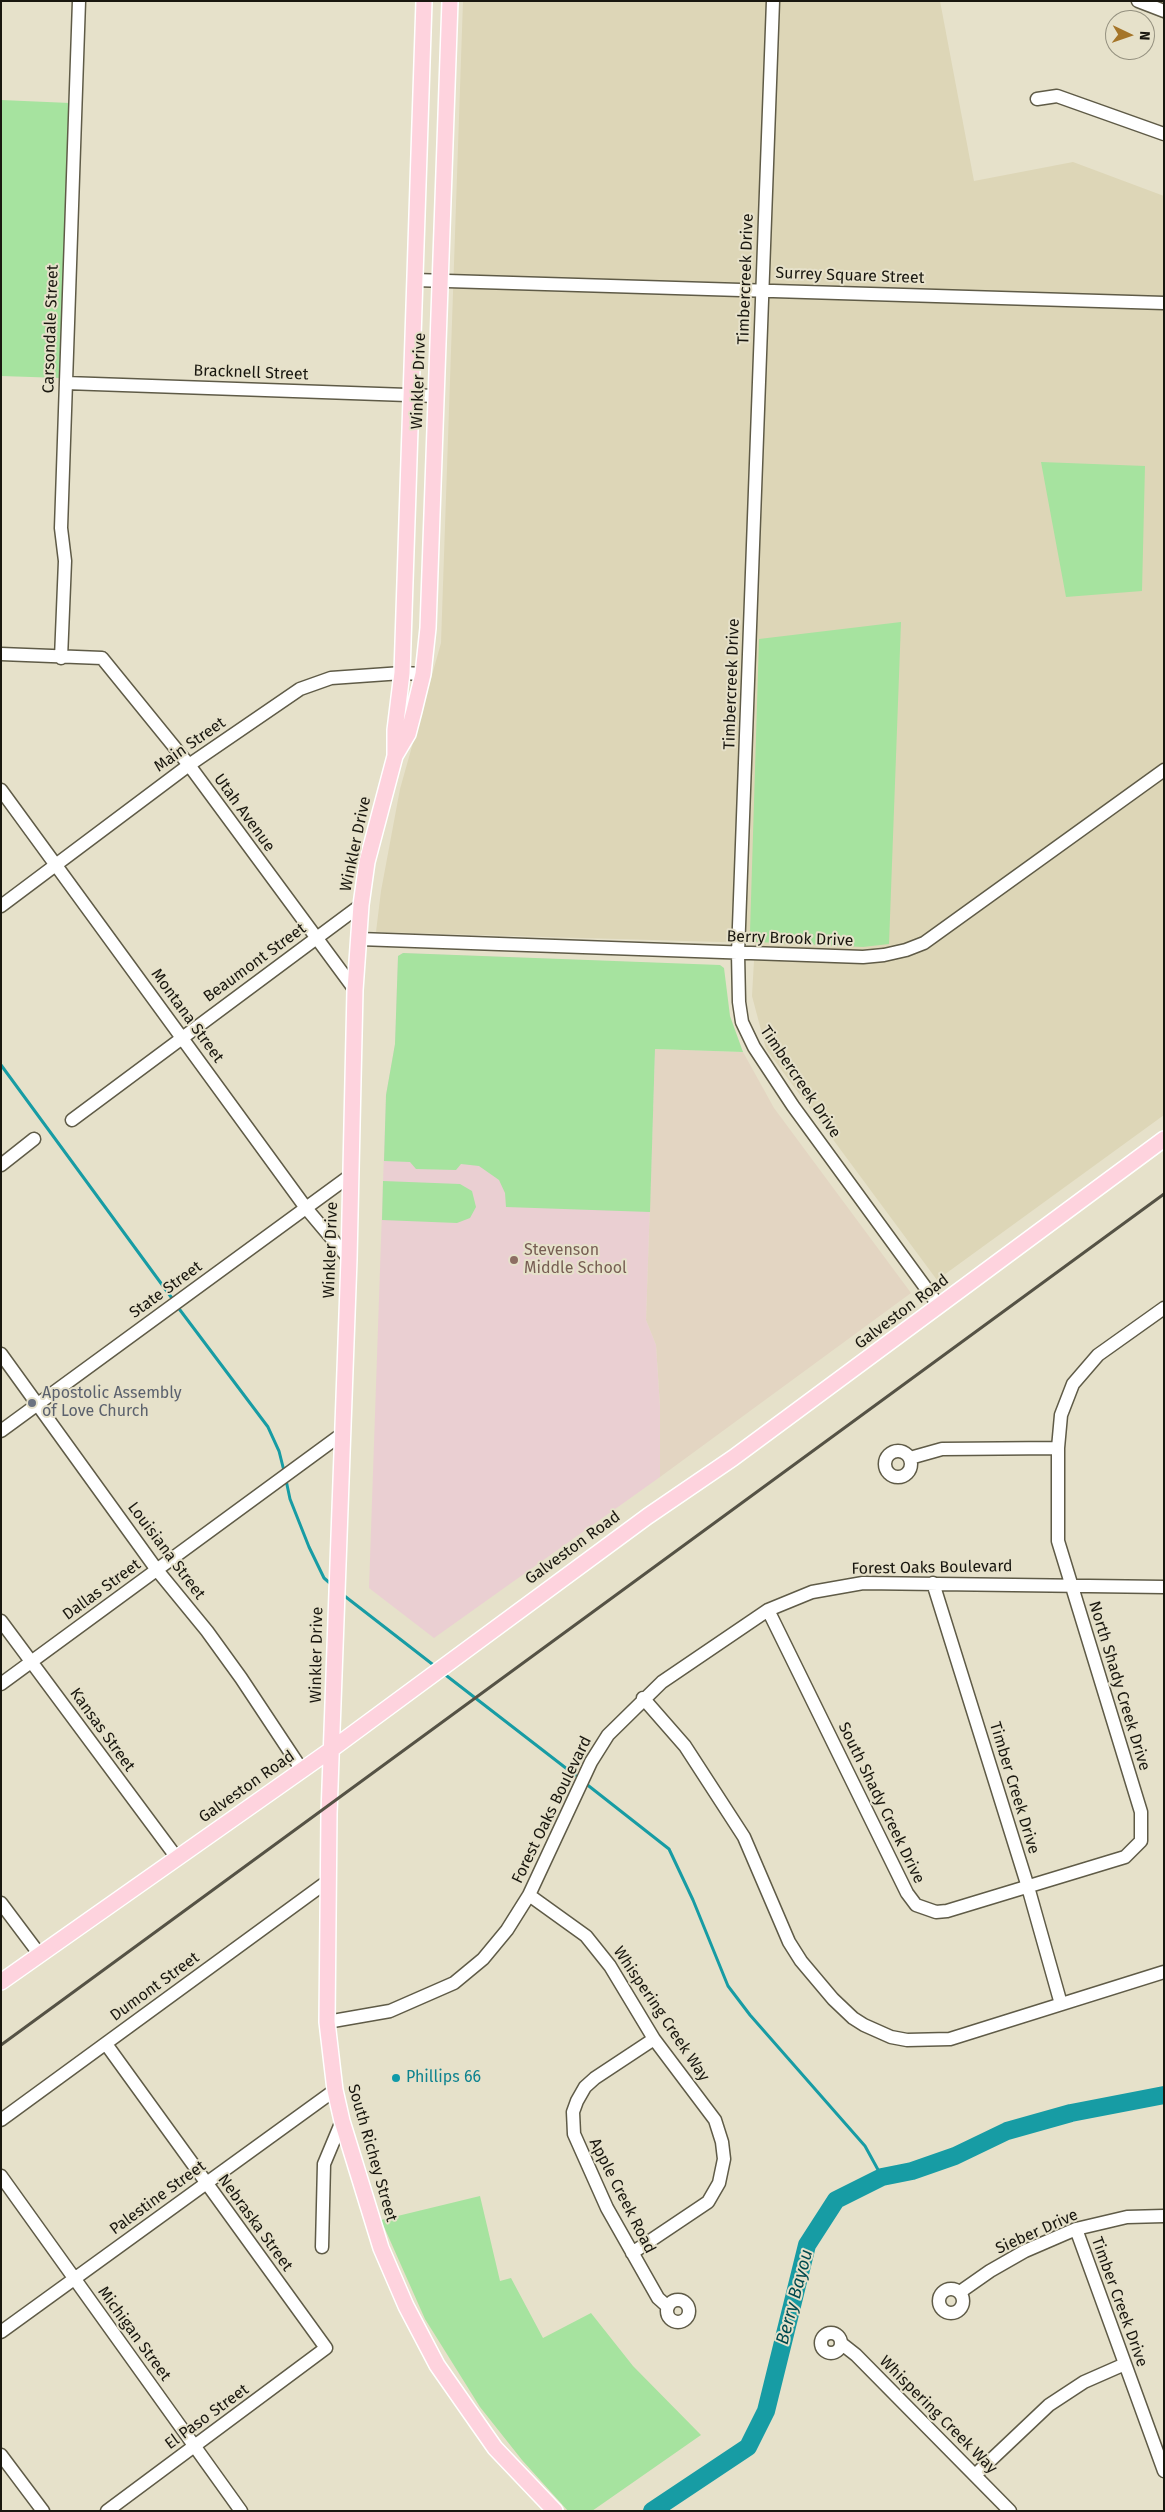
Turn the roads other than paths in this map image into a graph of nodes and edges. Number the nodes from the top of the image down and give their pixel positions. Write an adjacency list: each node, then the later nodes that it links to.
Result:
1 (79, 1): 15 (street, Carsondale Street)
2 (424, 1): 9 (main road, Winkler Drive)
3 (450, 1): 10 (main road, Winkler Drive)
4 (773, 1): 13 (street, Timbercreek Drive)
5 (1138, 1): 6 (street)
6 (1164, 11)
7 (1038, 99): 8 (street)
8 (1164, 134)
9 (419, 159): 10 (main road); 11 (main road, Winkler Drive)
10 (444, 159): 12 (main road, Winkler Drive)
11 (415, 280): 12 (street, Surrey Square Street); 16 (main road, Winkler Drive)
12 (440, 280): 13 (street, Surrey Square Street); 17 (main road, Winkler Drive)
13 (761, 289): 14 (street, Surrey Square Street); 31 (street, Timbercreek Drive)
14 (1164, 303)
15 (66, 382): 16 (street, Bracknell Street); 19 (street, Carsondale Street)
16 (411, 396): 17 (street, Bracknell Street); 20 (main road, Winkler Drive)
17 (436, 396): 21 (main road, Winkler Drive)
18 (1, 654): 19 (street)
19 (61, 658): 23 (street, Utah Avenue)
20 (402, 673): 21 (street, Main Street); 22 (main road, Winkler Drive); 23 (street, Main Street)
21 (423, 674): 22 (main road, Winkler Drive)
22 (395, 756): 27 (main road, Winkler Drive)
23 (189, 765): 26 (street, Main Street); 30 (street, Utah Avenue)
24 (1164, 770): 31 (street, Berry Brook Drive)
25 (1, 790): 26 (street, Montana Street)
26 (57, 866): 28 (street, Main Street); 33 (street, Montana Street)
27 (361, 905): 29 (main road, Winkler Drive); 30 (street, Beaumont Street)
28 (1, 906)
29 (359, 939): 31 (street, Berry Brook Drive); 32 (main road, Winkler Drive)
30 (316, 940): 32 (street, Utah Avenue); 33 (street, Beaumont Street)
31 (738, 953): 41 (street, Timbercreek Drive)
32 (356, 990): 38 (main road, Winkler Drive)
33 (181, 1037): 34 (street, Beaumont Street); 39 (street, Montana Street)
34 (72, 1120)
35 (1164, 1139): 41 (main road, Galveston Road)
36 (34, 1140): 37 (street)
37 (1, 1165)
38 (351, 1175): 39 (street, State Street); 40 (main road, Winkler Drive)
39 (306, 1208): 40 (street, Montana Street); 44 (street, State Street)
40 (349, 1259): 46 (main road, Winkler Drive)
41 (939, 1306): 58 (main road, Galveston Road)
42 (1164, 1308): 47 (street, North Shady Creek Drive)
43 (1, 1354): 44 (street, Louisiana Street)
44 (38, 1404): 45 (street, State Street); 49 (street, Louisiana Street)
45 (1, 1431)
46 (342, 1434): 49 (street, Dallas Street); 58 (main road, Winkler Drive)
47 (1058, 1448): 48 (street); 51 (street, North Shady Creek Drive)
48 (910, 1458)
49 (157, 1570): 55 (street, Dallas Street); 59 (street, Louisiana Street)
50 (934, 1583): 51 (street, Forest Oaks Boulevard); 53 (street, Forest Oaks Boulevard); 62 (street, Timber Creek Drive)
51 (1070, 1584): 52 (street, Forest Oaks Boulevard); 62 (street, North Shady Creek Drive)
52 (1164, 1587)
53 (768, 1610): 57 (street, Forest Oaks Boulevard); 62 (street, South Shady Creek Drive)
54 (1, 1621): 55 (street, Kansas Street)
55 (32, 1662): 56 (street, Dallas Street); 60 (street, Kansas Street)
56 (1, 1684)
57 (643, 1698): 63 (street, Forest Oaks Boulevard); 68 (street)
58 (332, 1749): 59 (main road, Galveston Road); 61 (main road, South Richey Street)
59 (302, 1770): 60 (main road, Galveston Road)
60 (177, 1858): 65 (main road, Galveston Road)
61 (328, 1881): 69 (main road, South Richey Street); 71 (street, Dumont Street)
62 (1028, 1887): 68 (street, Timber Creek Drive)
63 (529, 1895): 69 (street, Forest Oaks Boulevard); 70 (street, Whispering Creek Way)
64 (1, 1903): 65 (street)
65 (40, 1955): 67 (main road, Galveston Road)
66 (1164, 1972): 68 (street)
67 (1, 1982)
68 (1061, 2004)
69 (327, 2022): 72 (main road, South Richey Street)
70 (654, 2039): 80 (street, Apple Creek Road); 80 (street, Whispering Creek Way)
71 (106, 2044): 73 (street, Dumont Street); 76 (street, Nebraska Street)
72 (335, 2090): 74 (main road, South Richey Street); 76 (street, Palestine Street)
73 (1, 2120)
74 (342, 2121): 79 (street); 95 (main road, South Richey Street)
75 (1, 2176): 81 (street, Michigan Street)
76 (206, 2183): 81 (street, Palestine Street); 86 (street, Nebraska Street)
77 (1164, 2216): 78 (street, Sieber Drive)
78 (1076, 2229): 82 (street, Sieber Drive); 87 (street, Timber Creek Drive)
79 (322, 2247)
80 (632, 2253): 83 (street, Apple Creek Road)
81 (75, 2279): 84 (street, Palestine Street); 88 (street, Michigan Street)
82 (960, 2292)
83 (668, 2307)
84 (1, 2332)
85 (842, 2344): 91 (street, Whispering Creek Way)
86 (326, 2348): 88 (street, El Paso Street)
87 (1125, 2364): 90 (street, Timber Creek Drive); 91 (street)
88 (195, 2446): 93 (street, El Paso Street); 94 (street, Michigan Street)
89 (1, 2455): 92 (street)
90 (1164, 2470)
91 (975, 2476): 96 (street, Whispering Creek Way)
92 (42, 2511)
93 (107, 2511)
94 (241, 2511)
95 (555, 2511)
96 (1010, 2511)

